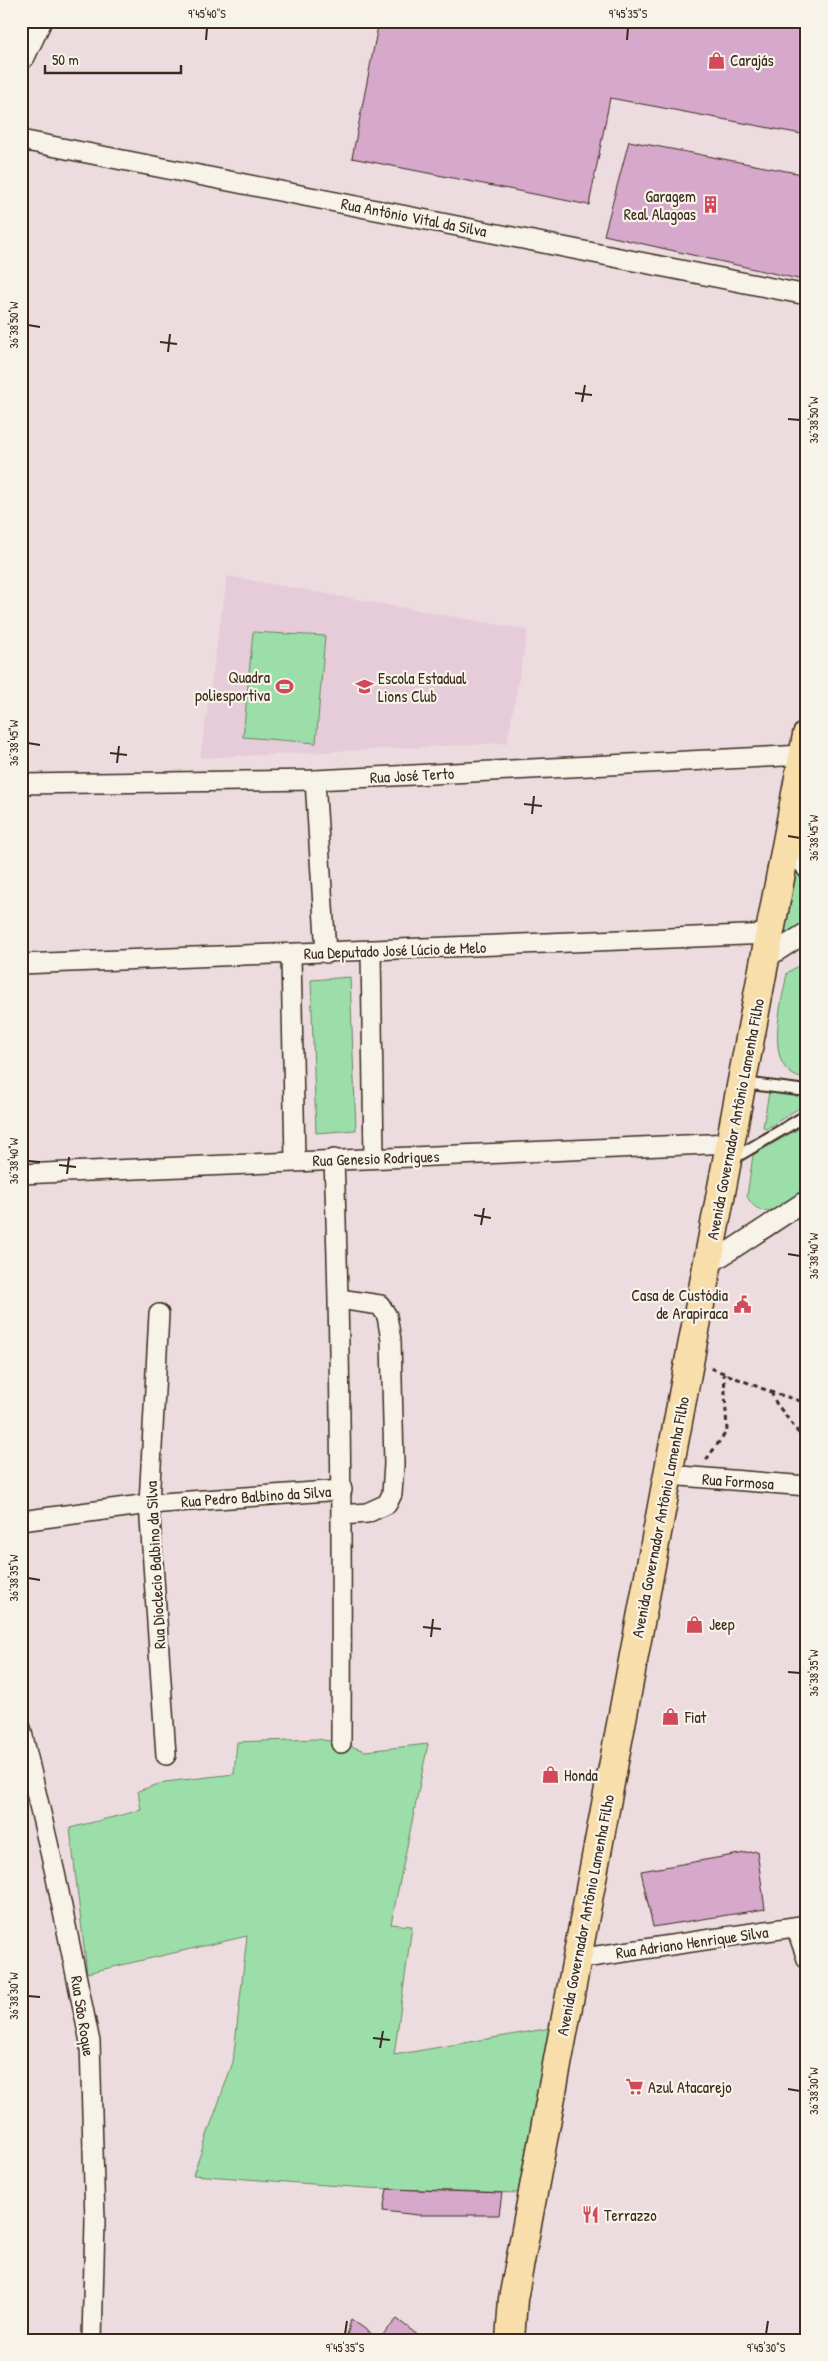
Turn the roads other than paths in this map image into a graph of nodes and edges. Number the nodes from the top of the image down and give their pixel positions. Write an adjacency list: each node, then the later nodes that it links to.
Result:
1 (37, 21): 2 (main road)
2 (21, 55)
3 (21, 140): 4 (street, Rua Antônio Vital da Silva)
4 (807, 295)
5 (805, 753): 6 (street, Rua José Terto); 8 (main road, Avenida Governador Antônio Lamenha Filho)
6 (315, 780): 7 (street, Rua José Terto); 13 (street)
7 (21, 784)
8 (797, 832): 9 (street); 11 (main road, Avenida Governador Antônio Lamenha Filho)
9 (807, 869)
10 (807, 932): 11 (street)
11 (767, 946): 12 (street, Rua Deputado José Lúcio de Melo); 16 (main road, Avenida Governador Antônio Lamenha Filho)
12 (371, 951): 13 (street, Rua Deputado José Lúcio de Melo); 20 (street)
13 (326, 953): 14 (street, Rua Deputado José Lúcio de Melo)
14 (291, 954): 15 (street, Rua Deputado José Lúcio de Melo); 22 (street)
15 (21, 964)
16 (743, 1083): 17 (lane); 19 (main road, Avenida Governador Antônio Lamenha Filho)
17 (807, 1091)
18 (807, 1115): 19 (lane)
19 (729, 1152): 20 (street, Rua Genesio Rodrigues); 25 (main road, Avenida Governador Antônio Lamenha Filho)
20 (374, 1158): 21 (street, Rua Genesio Rodrigues)
21 (334, 1159): 22 (street, Rua Genesio Rodrigues); 26 (street)
22 (295, 1161): 23 (street, Rua Genesio Rodrigues)
23 (21, 1174)
24 (807, 1200): 25 (street)
25 (708, 1264): 28 (main road, Avenida Governador Antônio Lamenha Filho)
26 (339, 1299): 30 (street); 32 (street)
27 (159, 1314): 31 (street, Rua Dioclecio Balbino da Silva)
28 (681, 1476): 29 (street, Rua Formosa); 38 (main road, Avenida Governador Antônio Lamenha Filho)
29 (807, 1486)
30 (342, 1490): 31 (street, Rua Pedro Balbino da Silva); 32 (street)
31 (149, 1504): 33 (street, Rua Pedro Balbino da Silva); 36 (street, Rua Dioclecio Balbino da Silva)
32 (342, 1515): 35 (street)
33 (21, 1521)
34 (21, 1728): 41 (street, Rua São Roque)
35 (341, 1743)
36 (166, 1755)
37 (801, 1926): 38 (street, Rua Adriano Henrique Silva); 39 (street)
38 (577, 1959): 40 (main road, Avenida Governador Antônio Lamenha Filho)
39 (807, 1959)
40 (513, 2300): 42 (main road); 43 (main road)
41 (92, 2340)
42 (500, 2340)
43 (510, 2340)

